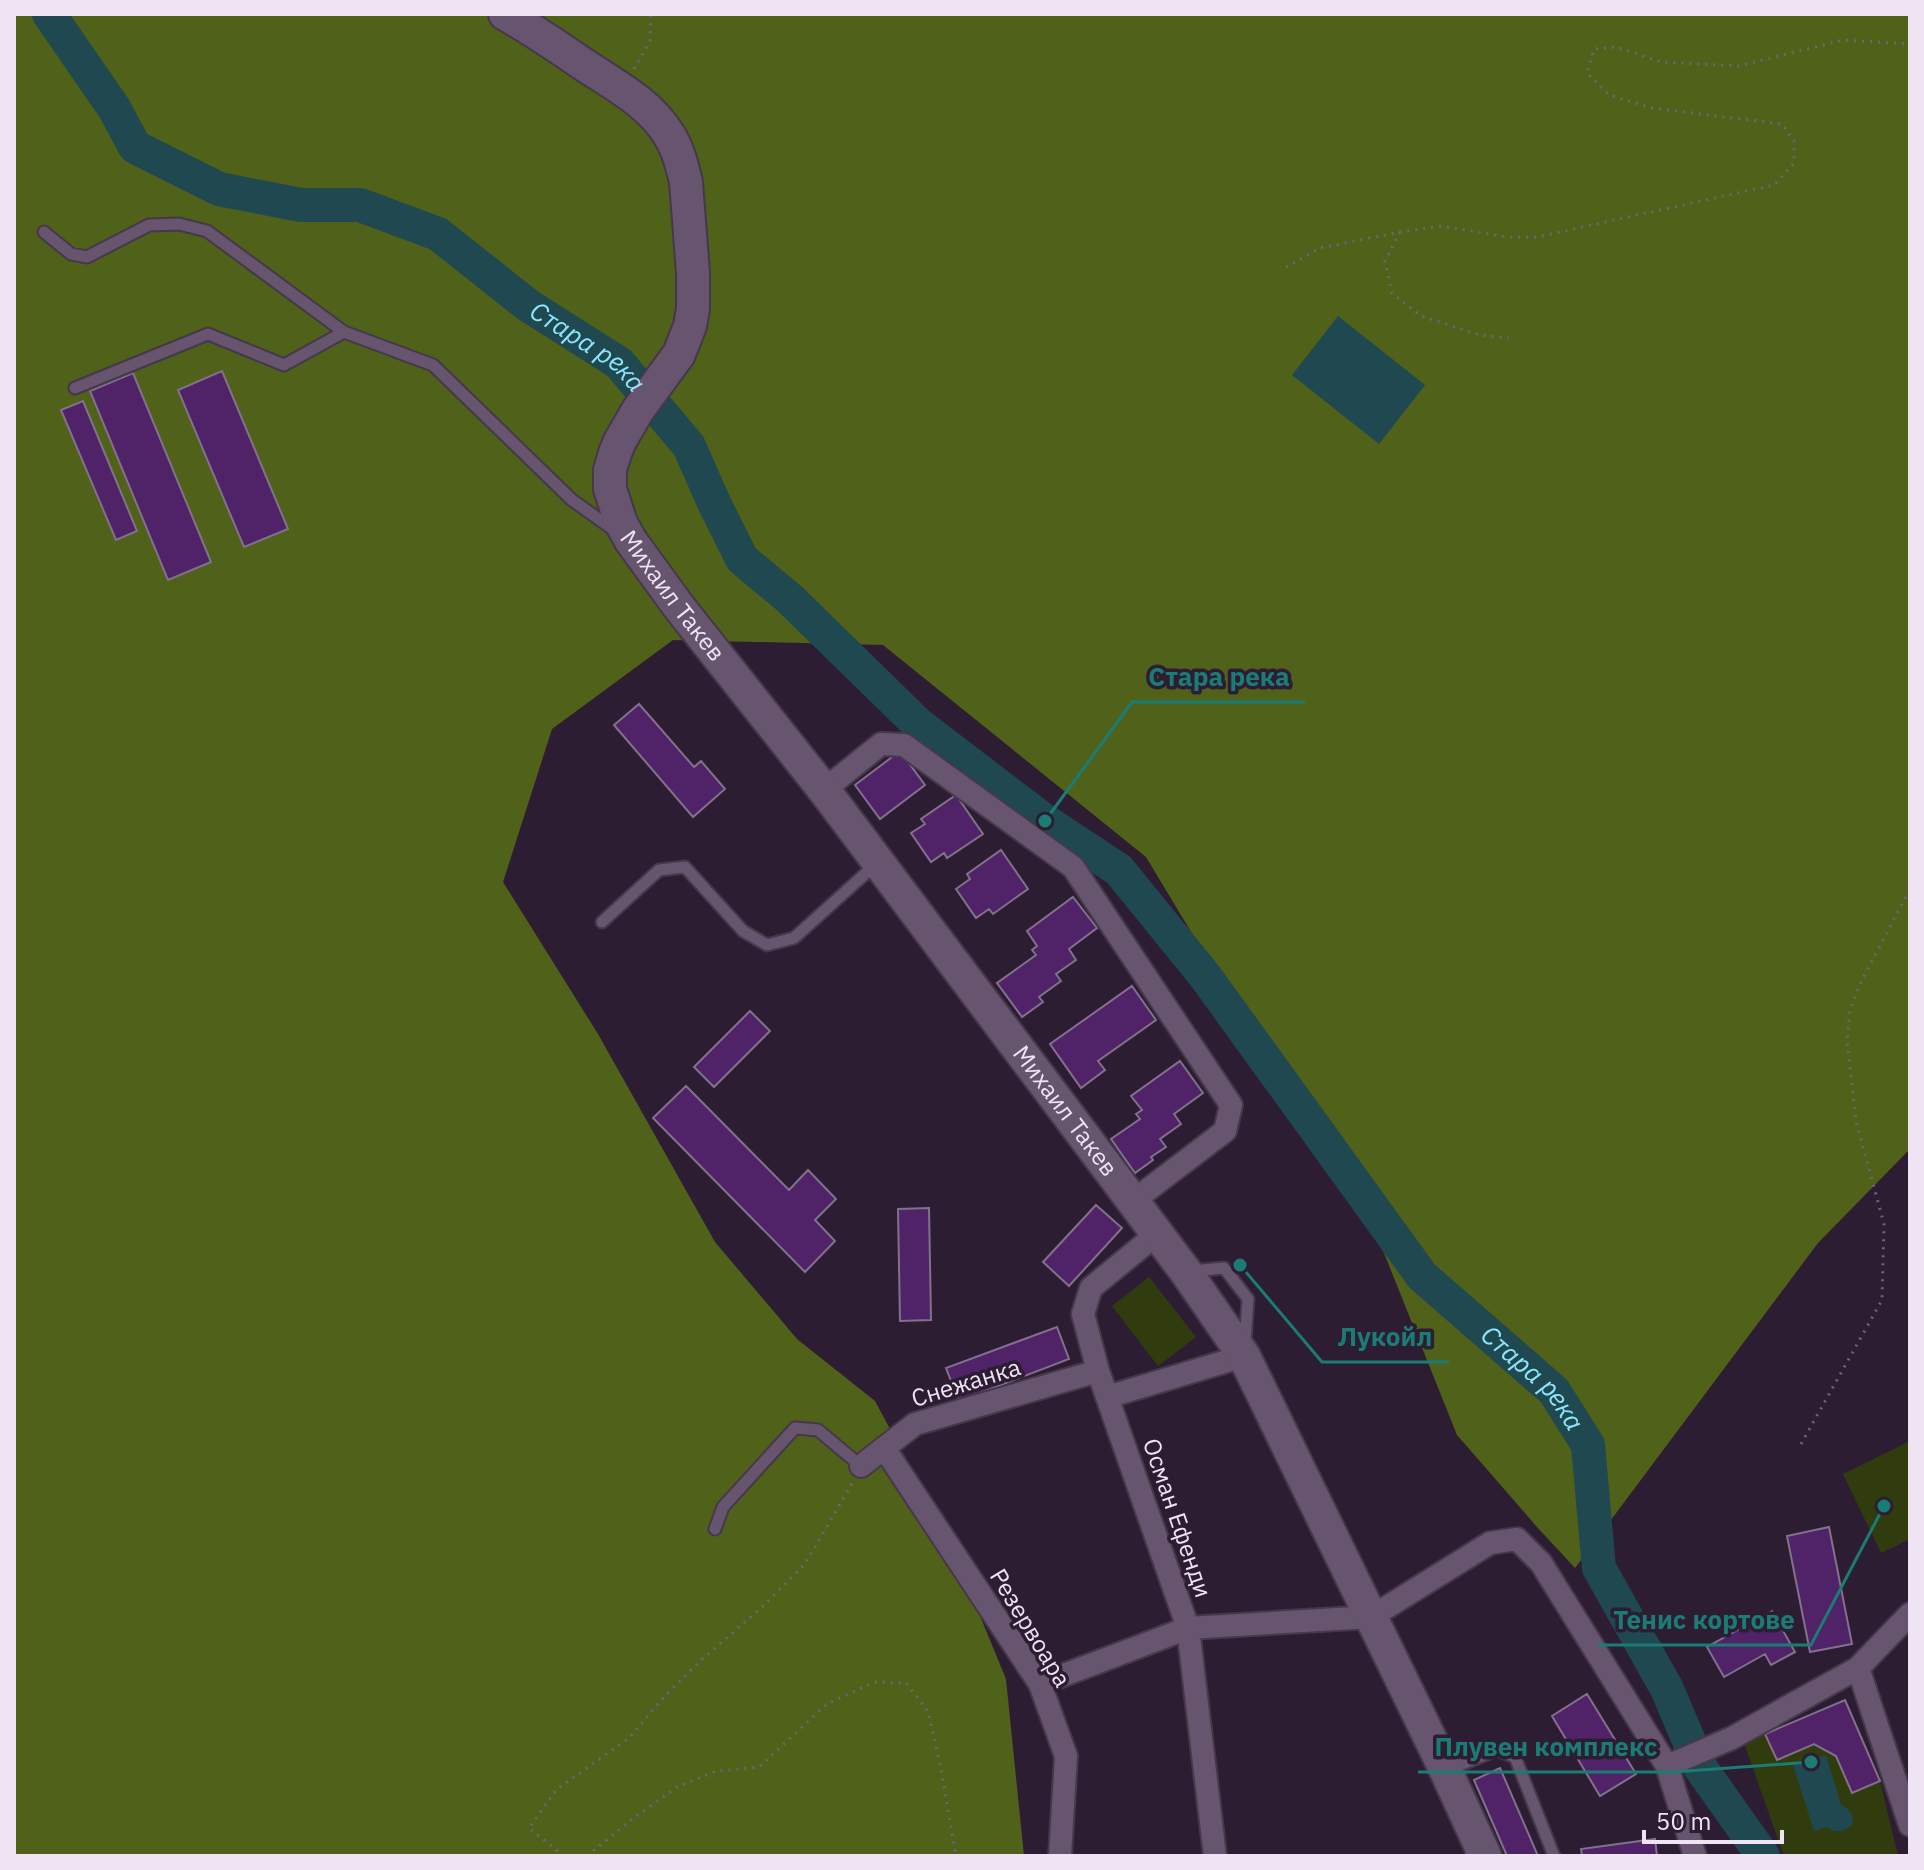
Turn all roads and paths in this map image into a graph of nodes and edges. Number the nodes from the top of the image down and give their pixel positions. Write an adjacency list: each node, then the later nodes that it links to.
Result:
1 (505, 14): 4 (main road, Михаил Такев)
2 (651, 14): 4 (path)
3 (1910, 44): 6 (path)
4 (621, 89): 11 (main road, Михаил Такев)
5 (44, 232): 8 (lane)
6 (1400, 232): 7 (path); 9 (path)
7 (1286, 267)
8 (344, 332): 10 (lane); 11 (lane)
9 (1509, 338)
10 (75, 388)
11 (631, 541): 12 (main road, Михаил Такев)
12 (824, 790): 13 (main road, Михаил Такев); 16 (street)
13 (878, 862): 15 (lane); 16 (main road, Михаил Такев)
14 (1910, 889): 21 (path)
15 (602, 922)
16 (1133, 1201): 17 (main road, Михаил Такев)
17 (1158, 1233): 18 (main road, Михаил Такев); 19 (street, Осман Ефенди)
18 (1244, 1356): 20 (street); 26 (main road, Михаил Такев)
19 (1098, 1371): 20 (street, Осман Ефенди); 22 (street, Снежанка)
20 (1107, 1397): 27 (street, Осман Ефенди)
21 (1801, 1444)
22 (884, 1448): 23 (street, Снежанка); 29 (street, Резервоара)
23 (863, 1464): 24 (lane); 33 (path)
24 (715, 1529)
25 (1910, 1614): 28 (street)
26 (1371, 1617): 27 (street); 30 (street); 31 (main road, Михаил Такев)
27 (1188, 1628): 29 (street); 37 (street, Осман Ефенди)
28 (1858, 1668): 30 (street); 32 (street)
29 (1040, 1684): 36 (street, Резервоара)
30 (1667, 1766): 40 (street)
31 (1446, 1771): 38 (main road, Михаил Такев); 39 (lane)
32 (1910, 1825)
33 (564, 1856)
34 (587, 1856): 35 (path)
35 (956, 1856)
36 (1060, 1856)
37 (1215, 1856)
38 (1485, 1856)
39 (1554, 1856)
40 (1695, 1856)

